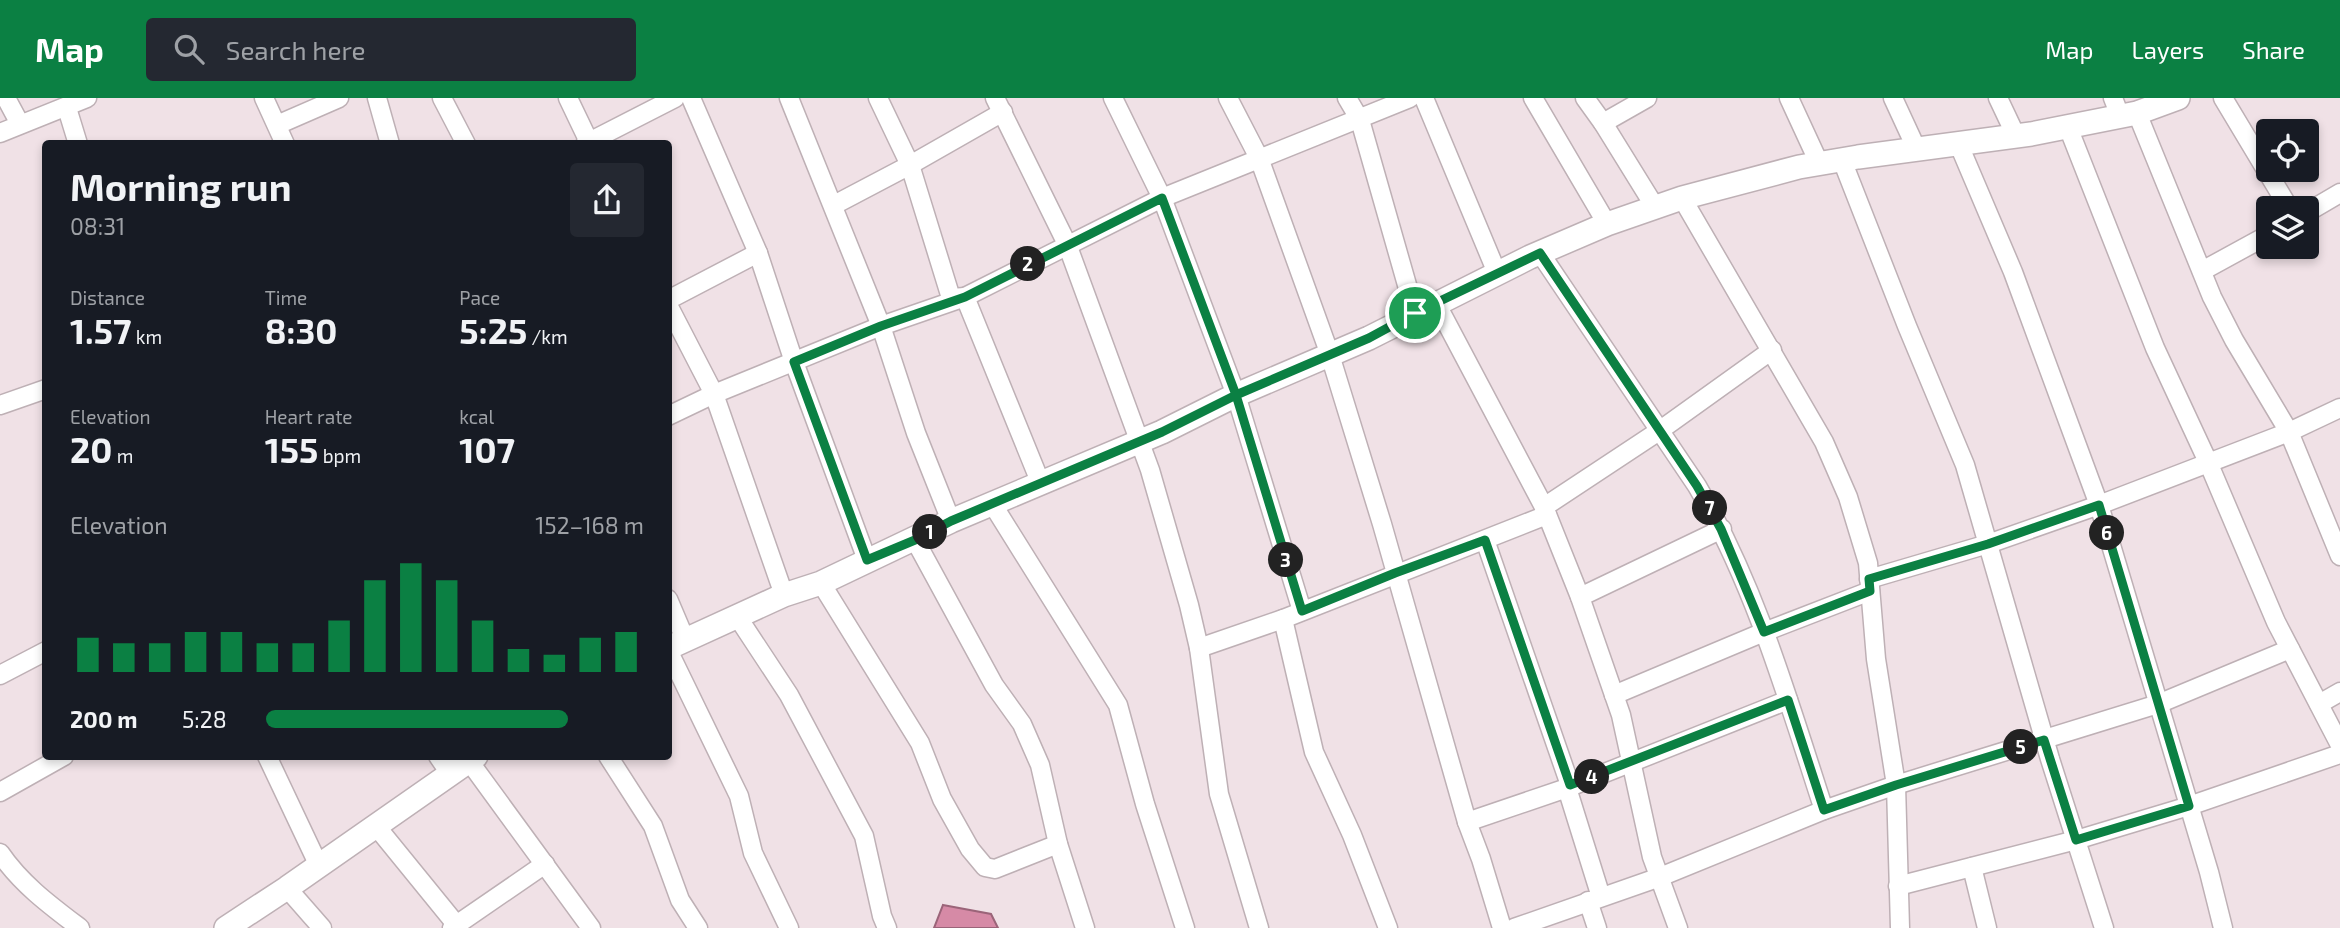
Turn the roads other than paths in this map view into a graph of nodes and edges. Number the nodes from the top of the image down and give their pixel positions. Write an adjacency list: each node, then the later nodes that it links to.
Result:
1 (6, 98): 30 (street)
2 (87, 98): 26 (street)
3 (264, 98): 31 (street)
4 (339, 98): 31 (street)
5 (377, 98): 37 (street)
6 (442, 98): 38 (street)
7 (568, 98): 39 (street)
8 (675, 98): 40 (street)
9 (691, 98): 56 (street)
10 (789, 98): 50 (street)
11 (878, 98): 45 (street)
12 (1113, 98): 48 (street)
13 (1228, 98): 43 (street)
14 (1347, 98): 28 (street)
15 (1410, 98): 28 (street)
16 (1424, 98): 59 (street)
17 (1533, 98): 53 (street)
18 (1585, 98): 29 (street)
19 (1647, 98): 29 (street)
20 (1789, 98): 44 (street)
21 (1893, 98): 42 (street)
22 (1998, 98): 34 (street)
23 (2178, 98): 27 (street)
24 (2223, 98): 47 (street)
25 (999, 105): 45 (street); 55 (street)
26 (67, 107): 30 (street); 35 (street)
27 (2124, 109): 32 (street); 58 (street)
28 (1360, 120): 43 (street); 62 (street)
29 (1603, 123): 52 (street)
30 (20, 124): 33 (street)
31 (277, 125): 36 (street)
32 (2068, 127): 34 (street); 77 (street)
33 (0, 133)
34 (2016, 136): 41 (street)
35 (77, 140)
36 (283, 140)
37 (389, 140)
38 (464, 140)
39 (587, 140)
40 (594, 140)
41 (1959, 145): 42 (street); 80 (street)
42 (1917, 150): 44 (street)
43 (1259, 158): 48 (street); 66 (street)
44 (1831, 162): 49 (street); 86 (street)
45 (910, 165): 50 (street); 60 (street)
46 (2340, 194): 51 (street)
47 (2282, 196)
48 (1162, 198): 55 (street); 70 (street)
49 (1682, 198): 52 (street); 65 (street)
50 (834, 205): 64 (street)
51 (2319, 206)
52 (1655, 207): 53 (street)
53 (1607, 224): 57 (street)
54 (2256, 242): 58 (street)
55 (1067, 244): 60 (street); 76 (street)
56 (758, 253): 61 (street); 67 (street)
57 (1540, 253): 59 (street); 74 (street)
58 (2202, 271): 75 (street)
59 (1497, 273): 62 (street)
60 (965, 297): 64 (street); 78 (street)
61 (672, 300)
62 (1425, 308): 66 (street); 81 (street)
63 (672, 310): 69 (street)
64 (881, 326): 67 (street); 82 (street)
65 (1772, 350): 74 (street); 91 (street)
66 (1330, 355): 70 (street); 89 (street)
67 (794, 362): 69 (street); 88 (street)
68 (42, 390): 71 (street)
69 (713, 394): 73 (street); 92 (street)
70 (1236, 395): 76 (street); 94 (street)
71 (0, 405)
72 (2340, 408): 75 (street)
73 (672, 414)
74 (1659, 431): 81 (street); 83 (street)
75 (2289, 432): 77 (street); 87 (street)
76 (1140, 441): 78 (street); 99 (street)
77 (2208, 463): 80 (street); 100 (street)
78 (1041, 484): 79 (street)
79 (993, 505): 82 (street); 144 (street)
80 (2099, 505): 86 (street); 106 (street)
81 (1546, 511): 85 (street); 93 (street)
82 (951, 521): 84 (street)
83 (1721, 529): 93 (street); 97 (street)
84 (915, 540): 88 (street); 126 (street)
85 (1485, 540): 89 (street); 119 (street)
86 (1988, 544): 91 (street); 108 (street)
87 (2340, 556)
88 (867, 560): 90 (street)
89 (1395, 573): 94 (street); 123 (street)
90 (821, 583): 92 (street); 126 (street)
91 (1870, 585): 97 (street); 118 (street)
92 (784, 595): 95 (street)
93 (1580, 597): 104 (street)
94 (1302, 611): 96 (street)
95 (737, 616): 98 (street); 142 (street)
96 (1283, 619): 99 (street); 146 (street)
97 (1764, 632): 104 (street); 105 (street)
98 (674, 646): 141 (street)
99 (1199, 648): 145 (street)
100 (2290, 649): 106 (street); 107 (street)
101 (42, 653): 102 (street)
102 (0, 676)
103 (2340, 692): 107 (street)
104 (1614, 695): 116 (street)
105 (1788, 700): 116 (street); 122 (street)
106 (2158, 704): 108 (street); 121 (street)
107 (2319, 704): 109 (street)
108 (2044, 740): 118 (street); 125 (street)
109 (2340, 745)
110 (2340, 754): 121 (street)
111 (57, 760): 120 (street)
112 (269, 760): 129 (street)
113 (464, 760): 117 (street)
114 (473, 760): 128 (street)
115 (611, 760): 140 (street)
116 (1631, 761): 119 (street); 131 (street)
117 (444, 765): 124 (street)
118 (1896, 785): 122 (street); 132 (street)
119 (1568, 787): 123 (street); 134 (street)
120 (0, 793)
121 (2189, 806): 125 (street); 154 (street)
122 (1824, 810): 131 (street)
123 (1467, 822): 147 (street)
124 (376, 827): 129 (street); 135 (street)
125 (2076, 840): 130 (street); 153 (street)
126 (1058, 844): 143 (street)
127 (0, 853): 136 (street)
128 (545, 864): 135 (street); 139 (street)
129 (319, 866): 133 (street)
130 (1972, 867): 132 (street); 152 (street)
131 (1660, 877): 134 (street); 150 (street)
132 (1898, 886): 151 (street)
133 (287, 888): 137 (street); 138 (street)
134 (1594, 899): 148 (street); 149 (street)
135 (456, 927)
136 (80, 928)
137 (226, 928)
138 (322, 928)
139 (591, 928)
140 (698, 928)
141 (789, 928)
142 (887, 928)
143 (1085, 928)
144 (1185, 928)
145 (1259, 928)
146 (1388, 928)
147 (1502, 928)
148 (1514, 928)
149 (1597, 928)
150 (1678, 928)
151 (1900, 928)
152 (1987, 928)
153 (2104, 928)
154 (2223, 928)

